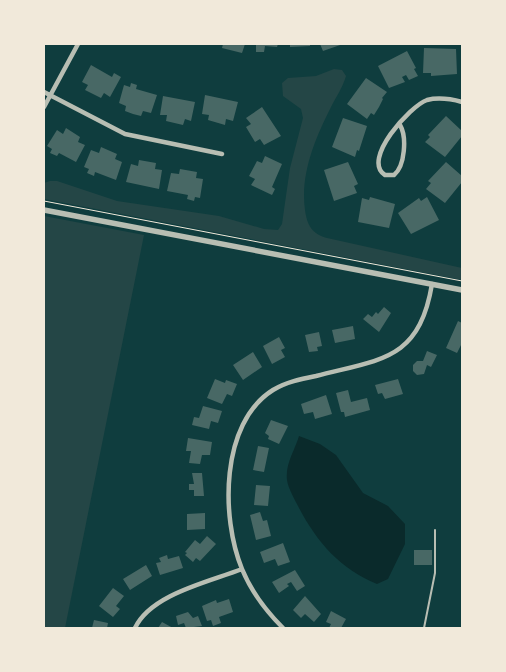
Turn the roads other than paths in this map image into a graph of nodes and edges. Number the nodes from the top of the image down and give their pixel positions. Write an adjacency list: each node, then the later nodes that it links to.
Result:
1 (78, 44): 3 (street)
2 (44, 92): 3 (street)
3 (50, 96): 5 (street); 7 (street)
4 (462, 102): 6 (street)
5 (44, 107)
6 (400, 125): 6 (street)
7 (222, 154)
8 (44, 210): 9 (street)
9 (432, 284): 10 (street); 12 (street)
10 (462, 290)
11 (435, 530): 15 (lane)
12 (242, 569): 13 (street); 14 (street)
13 (135, 628)
14 (282, 628)
15 (424, 628)

